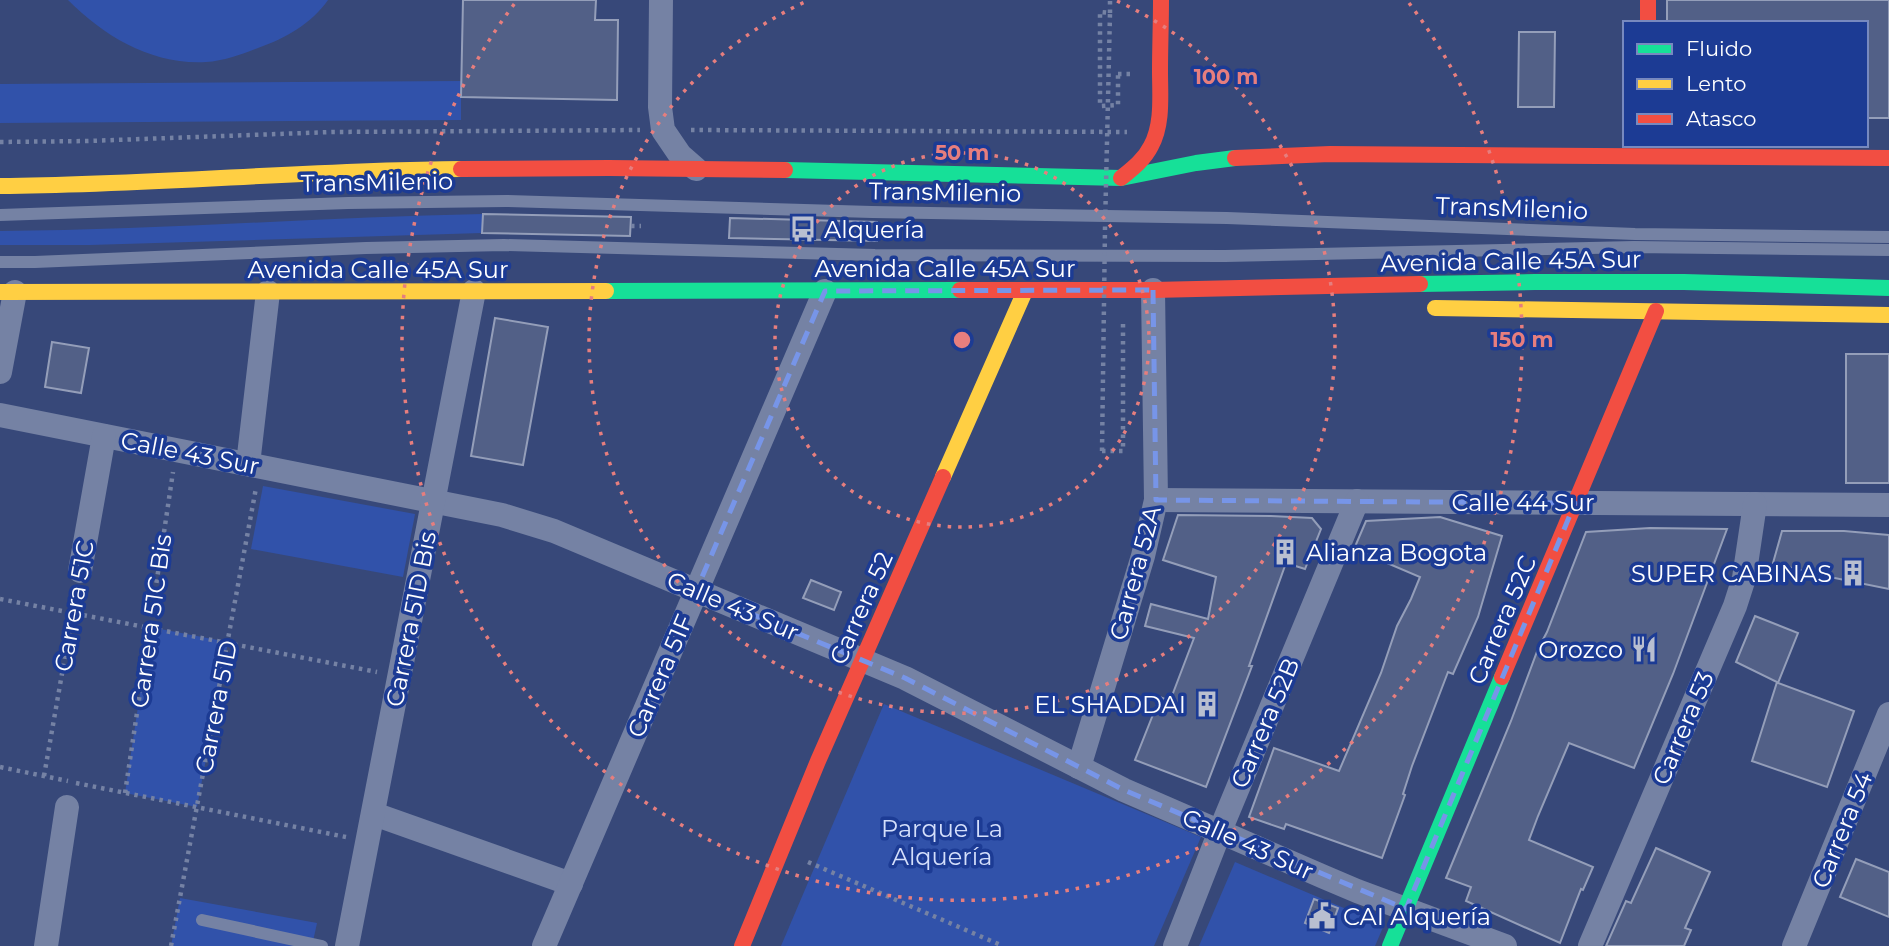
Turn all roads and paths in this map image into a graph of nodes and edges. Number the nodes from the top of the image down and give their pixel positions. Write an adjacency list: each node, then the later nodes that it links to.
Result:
1 (661, 0): 8 (street)
2 (1110, 0): 5 (path)
3 (1161, 0): 9 (main road)
4 (1648, 0): 6 (main road)
5 (1110, 13): 7 (path, bridge); 31 (path, bridge)
6 (1648, 21)
7 (1118, 74)
8 (663, 130): 9 (path); 10 (path); 13 (street)
9 (1156, 133): 14 (main road)
10 (0, 142)
11 (1646, 150): 12 (main road); 14 (main road)
12 (1889, 158)
13 (696, 169): 14 (main road); 15 (main road)
14 (1121, 178)
15 (0, 186)
16 (0, 215): 17 (lane, TransMilenio)
17 (1889, 236)
18 (1889, 250): 19 (lane, TransMilenio)
19 (0, 262)
20 (1889, 288): 22 (main road, Avenida Calle 45A Sur)
21 (1025, 290): 22 (main road, Avenida Calle 45A Sur); 24 (main road, Avenida Calle 45A Sur); 49 (main road, Carrera 52)
22 (1153, 290): 27 (main road); 37 (street, Carrera 52A)
23 (474, 291): 24 (main road, Avenida Calle 45A Sur); 26 (main road, Avenida Calle 45A Sur); 38 (street, Carrera 51D Bis)
24 (825, 291): 44 (street, Carrera 51F)
25 (8, 292): 26 (main road, Avenida Calle 45A Sur); 32 (street)
26 (268, 292): 36 (street)
27 (1320, 302)
28 (1416, 308): 29 (main road)
29 (1656, 311): 30 (main road); 40 (main road, Carrera 52C)
30 (1889, 315)
31 (1123, 330)
32 (0, 372)
33 (0, 415): 34 (street, Calle 43 Sur)
34 (104, 436): 35 (street, Calle 43 Sur); 43 (street, Carrera 51C)
35 (176, 450): 36 (street, Calle 43 Sur); 47 (path, Carrera 51C Bis)
36 (254, 466): 38 (street, Calle 43 Sur); 48 (path, Carrera 51D)
37 (1156, 500): 39 (street, Calle 44 Sur); 53 (street, Carrera 52A)
38 (433, 502): 44 (street, Calle 43 Sur); 50 (street, Carrera 51D Bis)
39 (1357, 502): 40 (street, Calle 44 Sur); 59 (street, Carrera 52B)
40 (1575, 503): 41 (street, Calle 44 Sur); 63 (main road, Carrera 52C)
41 (1755, 504): 42 (street, Calle 44 Sur); 75 (street, Carrera 53)
42 (1889, 505)
43 (80, 571): 46 (path, Carrera 51C)
44 (696, 591): 49 (street, Calle 43 Sur); 62 (street, Carrera 51F)
45 (0, 599): 46 (path)
46 (73, 613): 47 (path); 54 (path, Carrera 51C)
47 (150, 627): 48 (path); 55 (path, Carrera 51C Bis)
48 (228, 642): 50 (path); 57 (path, Carrera 51D)
49 (863, 660): 53 (street, Calle 43 Sur); 61 (main road, Carrera 52)
50 (400, 677): 58 (street, Carrera 51D Bis)
51 (1889, 713): 76 (street, Carrera 54)
52 (0, 767): 54 (path)
53 (1079, 767): 59 (street, Calle 43 Sur)
54 (44, 776): 55 (path)
55 (125, 793): 57 (path)
56 (67, 807): 65 (street)
57 (197, 807): 60 (path); 66 (path, Carrera 51D)
58 (374, 814): 60 (street, Carrera 51D Bis); 62 (street)
59 (1220, 831): 63 (street, Calle 43 Sur); 72 (street, Carrera 52B)
60 (368, 842): 68 (street, Carrera 51D Bis)
61 (781, 850): 70 (main road, Carrera 52); 71 (path)
62 (571, 884): 69 (street, Carrera 51F)
63 (1406, 909): 73 (main road, Carrera 52C); 74 (street, Calle 43 Sur)
64 (202, 920): 67 (lane)
65 (46, 946)
66 (171, 946)
67 (322, 946)
68 (347, 946)
69 (544, 946)
70 (742, 946)
71 (1003, 946)
72 (1175, 946)
73 (1390, 946)
74 (1505, 946)
75 (1590, 946)
76 (1794, 946)

